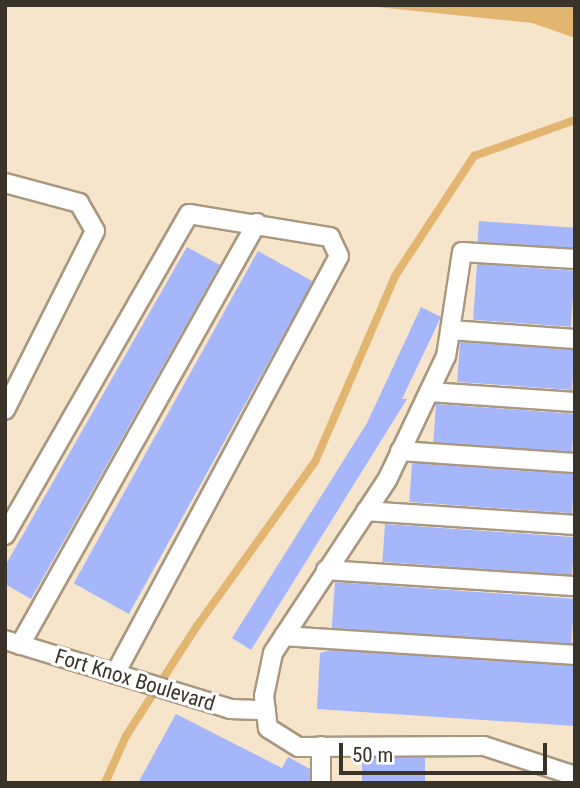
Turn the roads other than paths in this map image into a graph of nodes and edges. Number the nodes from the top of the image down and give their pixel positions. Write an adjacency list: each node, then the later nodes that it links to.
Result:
1 (5, 183): 8 (lane)
2 (257, 223): 13 (lane); 17 (lane); 19 (lane)
3 (575, 259): 4 (lane)
4 (450, 330): 5 (lane); 6 (lane)
5 (575, 339)
6 (429, 392): 7 (lane); 9 (lane)
7 (575, 402)
8 (5, 410)
9 (400, 451): 10 (lane); 11 (lane)
10 (575, 463)
11 (366, 511): 12 (lane); 14 (lane)
12 (575, 525)
13 (5, 535)
14 (326, 570): 15 (lane); 16 (lane)
15 (575, 586)
16 (284, 636): 18 (lane); 20 (lane)
17 (13, 642): 19 (lane, Fort Knox Boulevard)
18 (575, 655)
19 (115, 674): 20 (lane, Fort Knox Boulevard)
20 (266, 710): 21 (lane)
21 (321, 746): 22 (lane); 23 (lane)
22 (575, 776)
23 (321, 783)

